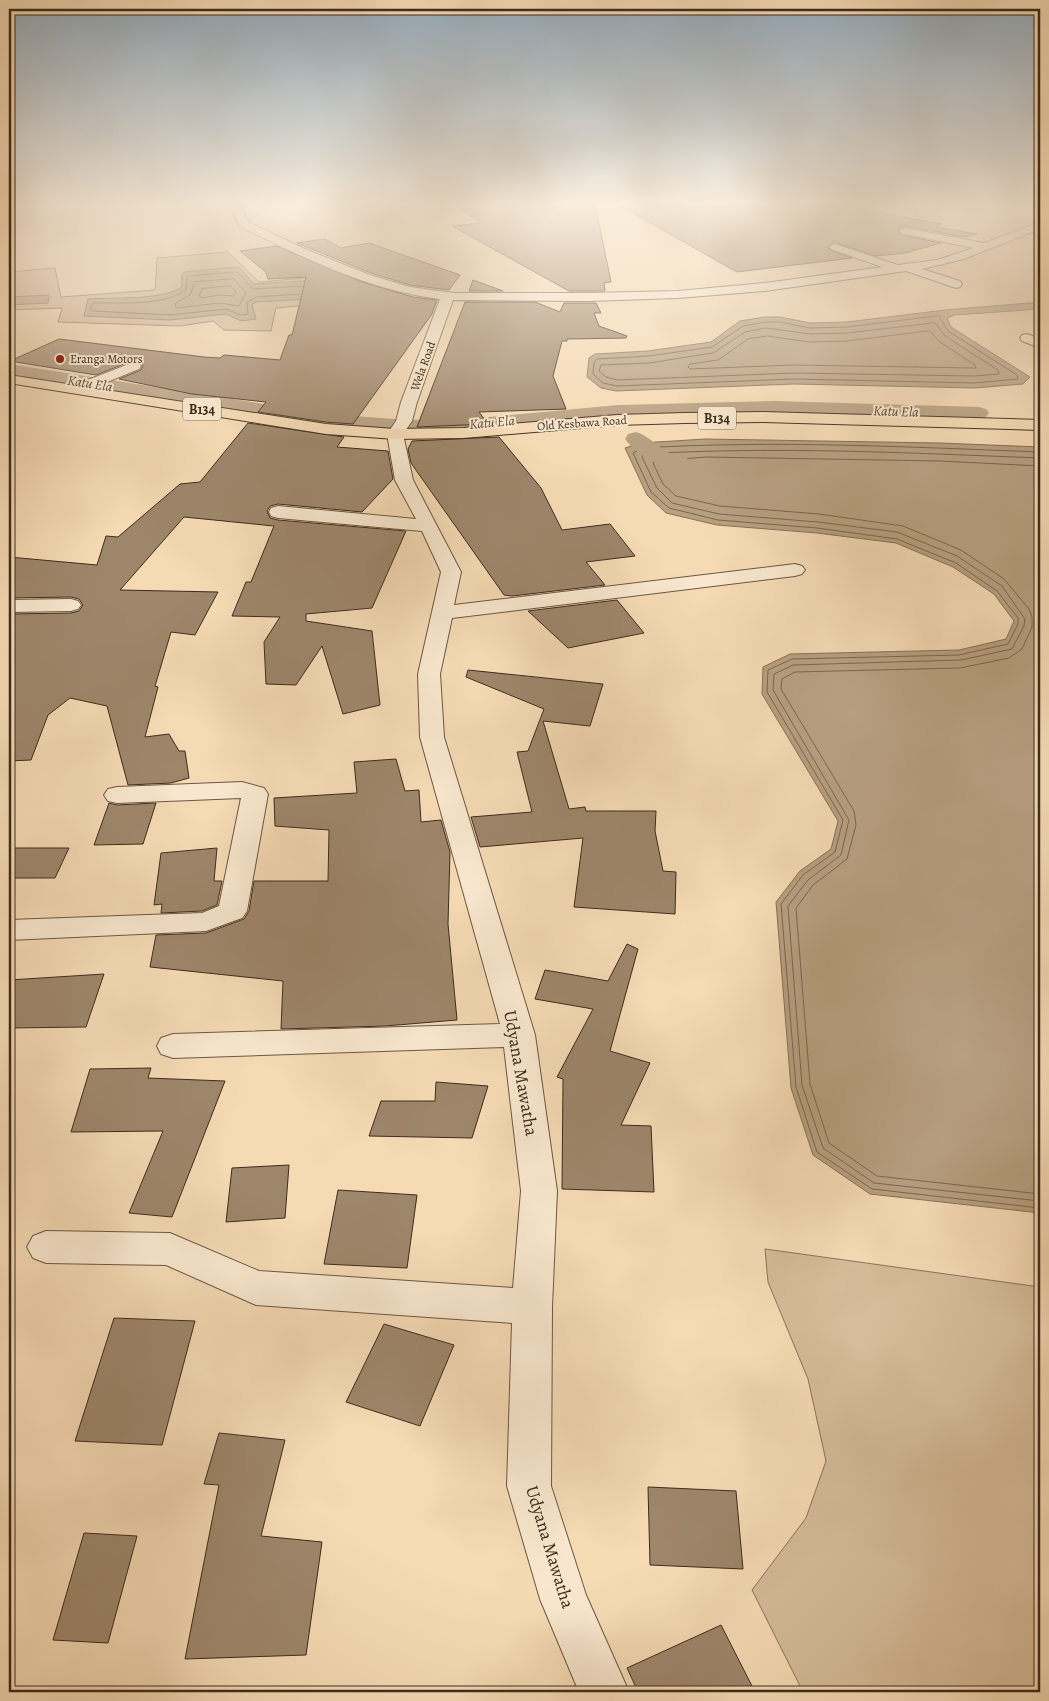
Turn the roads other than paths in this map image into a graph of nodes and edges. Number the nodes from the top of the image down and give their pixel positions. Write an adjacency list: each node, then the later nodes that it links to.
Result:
1 (388, 283): 3 (street)
2 (790, 283): 3 (street)
3 (448, 296): 10 (street, Wela Road)
4 (1027, 338): 5 (street)
5 (1040, 344)
6 (134, 366): 8 (street)
7 (9, 379): 8 (main road, Old Kesbawa Road / B134)
8 (75, 390): 10 (main road, Old Kesbawa Road / B134)
9 (1040, 425): 10 (main road, Old Kesbawa Road / B134)
10 (399, 428): 12 (street, Udyana Mawatha)
11 (278, 512): 12 (street)
12 (429, 526): 16 (street, Udyana Mawatha)
13 (795, 570): 16 (street)
14 (70, 605): 15 (street)
15 (9, 606)
16 (441, 613): 19 (street, Udyana Mawatha)
17 (117, 795): 18 (street)
18 (9, 930)
19 (519, 1035): 20 (street); 22 (street, Udyana Mawatha)
20 (173, 1046)
21 (46, 1246): 22 (street)
22 (532, 1307): 23 (street, Udyana Mawatha)
23 (604, 1692)

